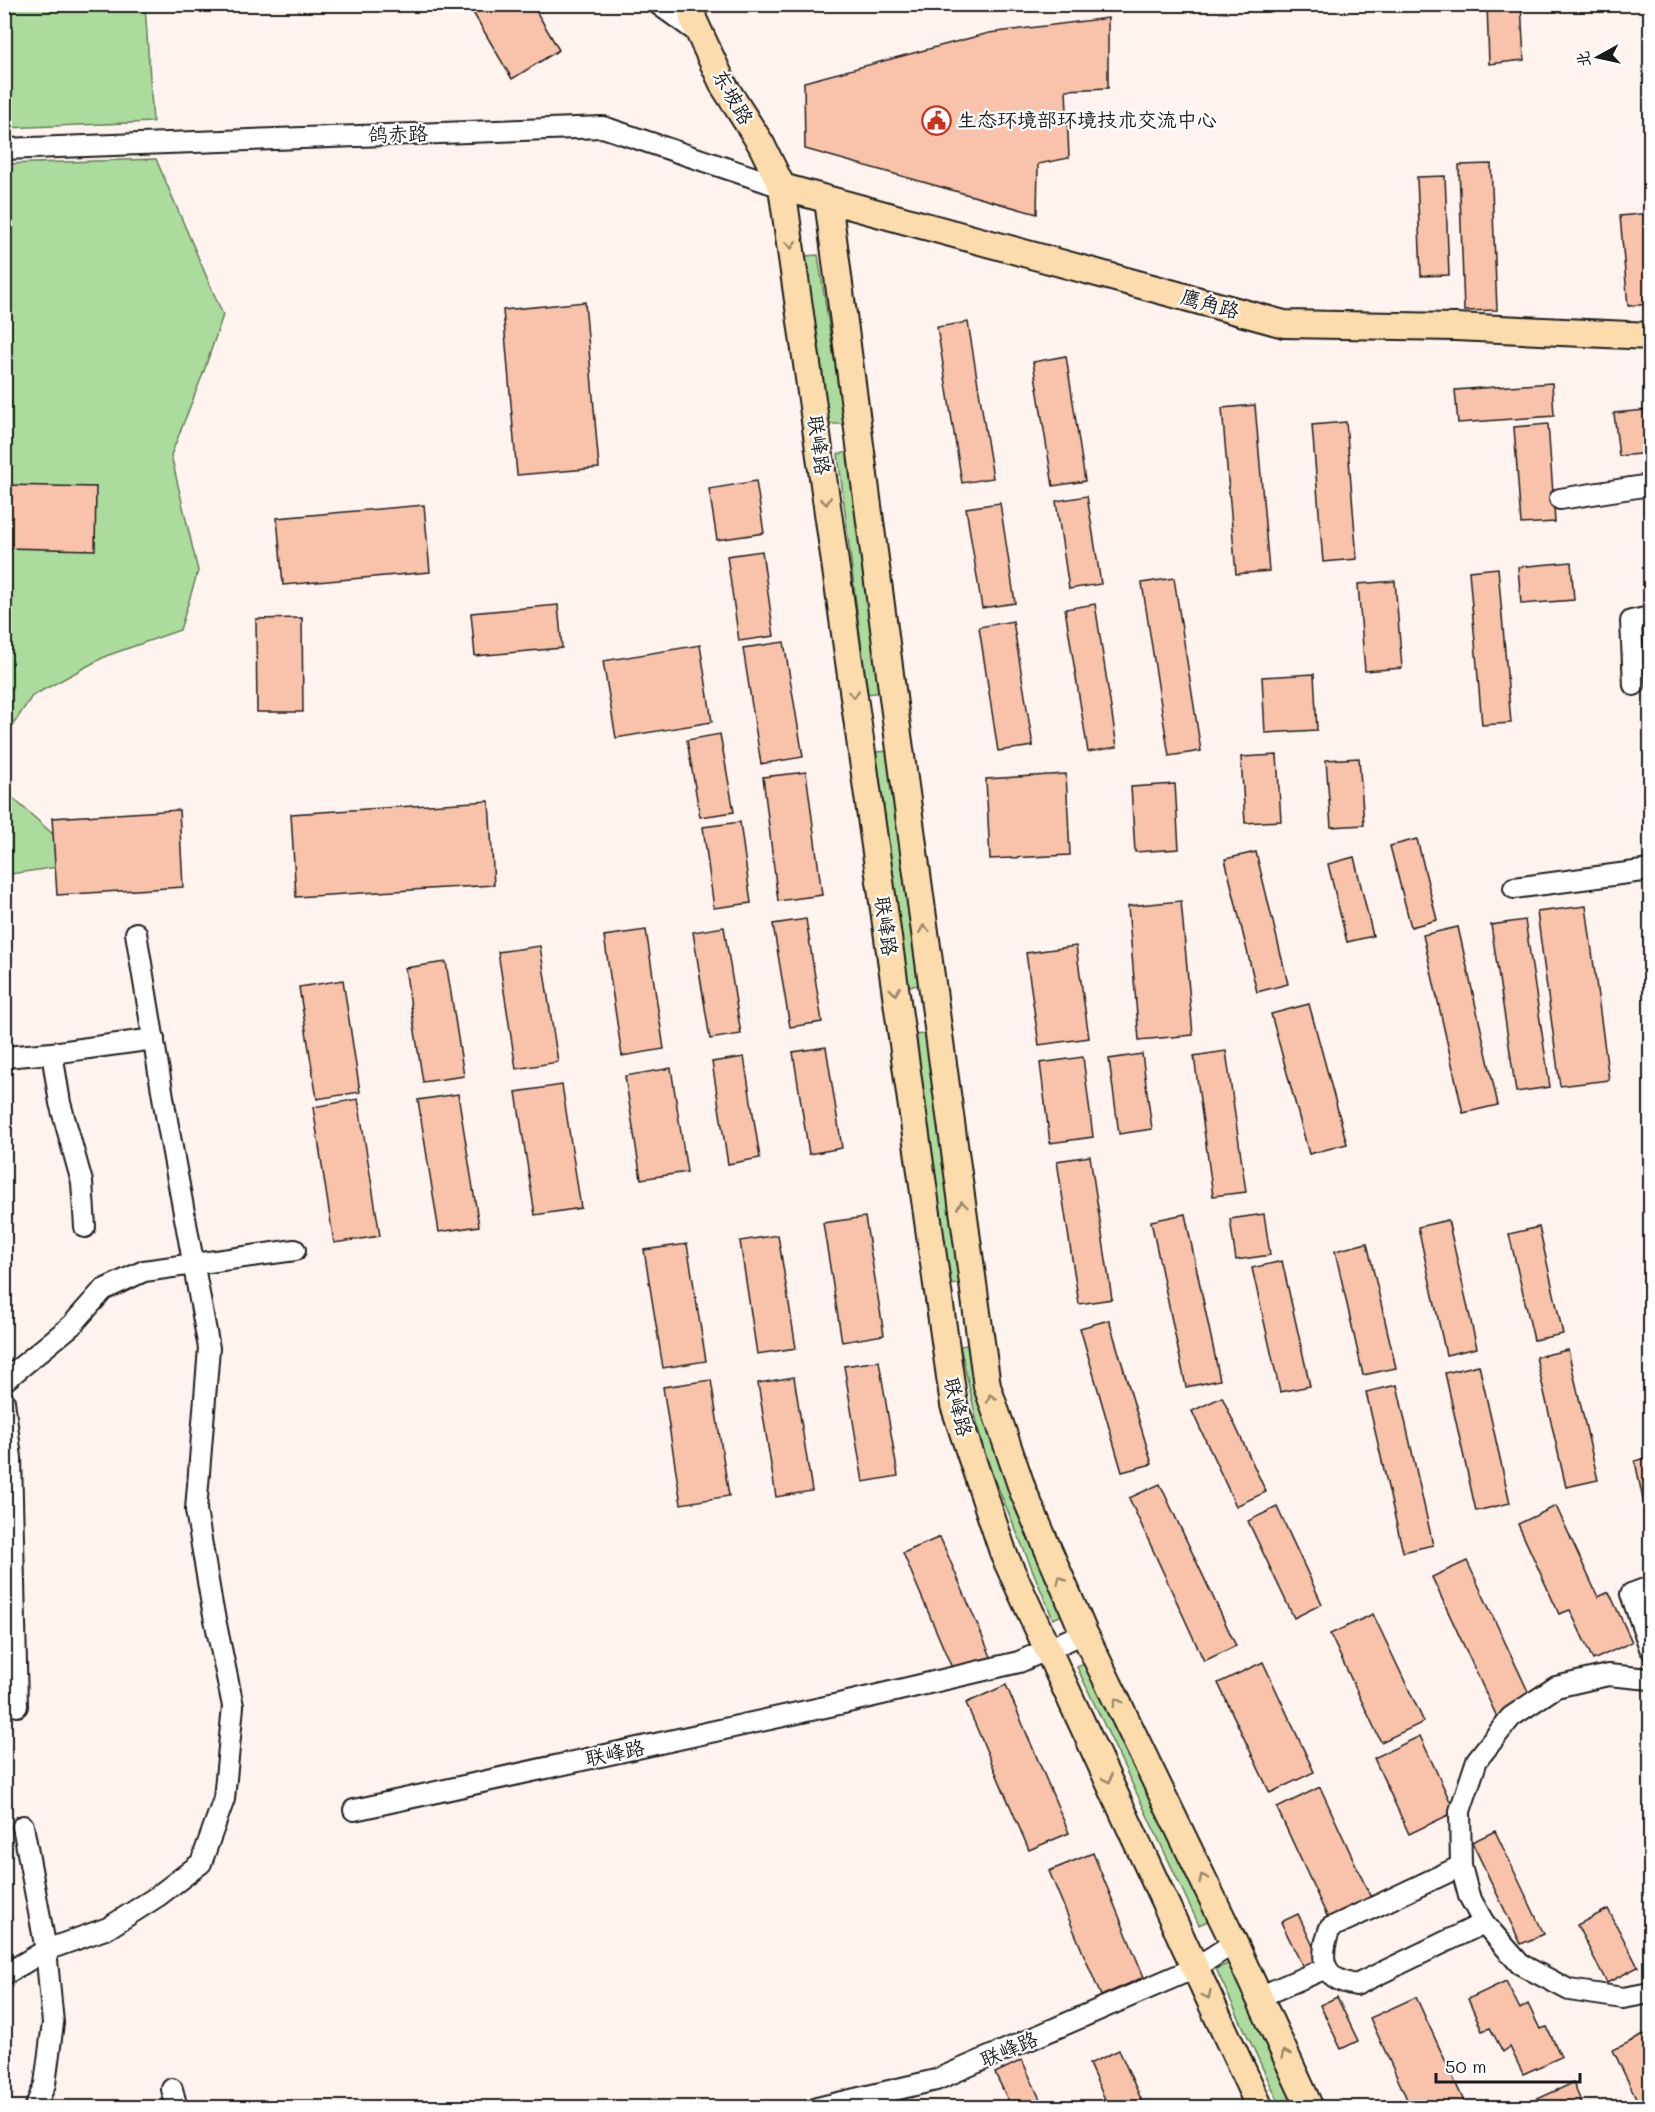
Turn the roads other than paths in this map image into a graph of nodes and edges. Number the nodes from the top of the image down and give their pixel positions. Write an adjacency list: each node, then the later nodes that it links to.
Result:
1 (658, 4): 3 (street)
2 (692, 4): 3 (main road, 东坡路)
3 (701, 35): 5 (main road, 东坡路)
4 (4, 148): 5 (street, 鸽赤路)
5 (782, 187): 6 (main road, 鹰角路); 26 (main road, 联峰路, one-way to 26)
6 (828, 200): 7 (main road, 鹰角路); 24 (main road, 联峰路, one-way to 6)
7 (1650, 336)
8 (1650, 485): 9 (street)
9 (1560, 499)
10 (1650, 617): 11 (street)
11 (1634, 686)
12 (1650, 870): 13 (street)
13 (1514, 888)
14 (136, 933): 15 (street)
15 (154, 1039): 16 (street); 20 (street)
16 (52, 1053): 17 (street); 18 (street)
17 (4, 1057)
18 (85, 1227)
19 (295, 1250): 20 (street)
20 (195, 1264): 21 (street); 34 (street)
21 (4, 1381)
22 (4, 1401): 28 (street)
23 (1650, 1587): 25 (street)
24 (1084, 1633): 26 (street, 联峰路); 33 (main road, 联峰路, one-way to 24)
25 (1650, 1648)
26 (1049, 1650): 29 (street, 联峰路); 35 (main road, 联峰路, one-way to 35)
27 (1650, 1679): 31 (street)
28 (17, 1706)
29 (354, 1810)
30 (23, 1826): 34 (street)
31 (1461, 1866): 32 (street); 36 (street)
32 (1484, 1923): 36 (street); 38 (street)
33 (1234, 1943): 35 (street, 联峰路); 39 (main road, 联峰路)
34 (46, 1950): 37 (street); 40 (street)
35 (1195, 1968): 41 (street, 联峰路); 42 (main road, 联峰路, one-way to 42)
36 (1326, 1968): 39 (street)
37 (4, 1975)
38 (1650, 1993)
39 (1259, 1997): 43 (main road, 联峰路, one-way to 39)
40 (35, 2108)
41 (817, 2108)
42 (1260, 2108)
43 (1310, 2108)

